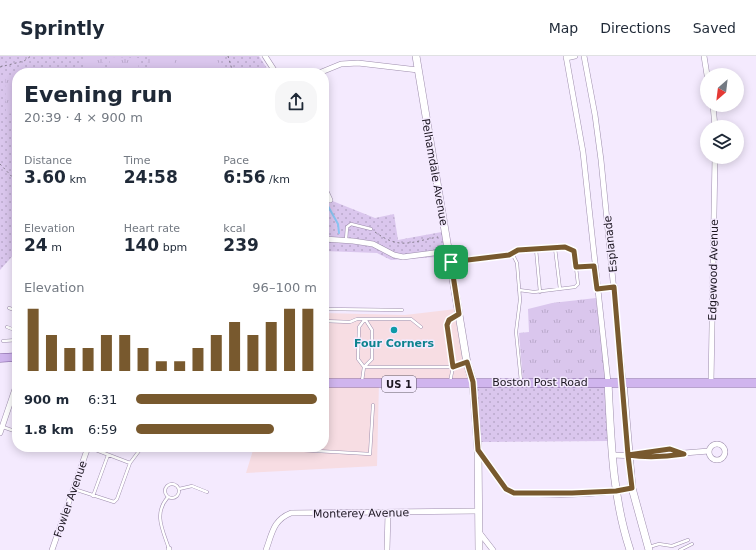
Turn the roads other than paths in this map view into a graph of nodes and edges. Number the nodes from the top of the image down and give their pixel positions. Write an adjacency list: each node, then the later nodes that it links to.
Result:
1 (265, 56): 7 (street)
2 (416, 56): 10 (street, Pelhamdale Avenue)
3 (575, 56): 6 (street)
4 (584, 56): 22 (street, Esplanade)
5 (704, 56): 8 (street)
6 (566, 57): 20 (street, Esplanade)
7 (273, 68)
8 (706, 68)
9 (329, 69): 10 (street)
10 (418, 70): 17 (street, Pelhamdale Avenue)
11 (715, 164): 50 (street, Edgewood Avenue)
12 (371, 229): 14 (lane)
13 (329, 239): 14 (street)
14 (346, 240): 17 (street)
15 (555, 248): 16 (lane); 21 (lane); 23 (lane)
16 (536, 249): 18 (lane); 26 (lane)
17 (449, 251): 19 (street, Pelhamdale Avenue)
18 (509, 255): 19 (lane); 25 (lane)
19 (451, 262): 31 (street, Pelhamdale Avenue)
20 (594, 266): 21 (lane); 24 (street, Esplanade)
21 (576, 267): 23 (lane)
22 (614, 287): 24 (street); 46 (street, Esplanade)
23 (560, 289): 26 (lane)
24 (597, 289): 45 (street, Esplanade)
25 (519, 290): 26 (lane); 49 (lane)
26 (540, 292)
27 (9, 308): 28 (lane)
28 (12, 309)
29 (329, 309): 30 (lane)
30 (402, 310)
31 (459, 314): 41 (street, Pelhamdale Avenue); 43 (lane)
32 (364, 319): 33 (lane); 35 (lane); 42 (lane); 42 (lane)
33 (329, 321)
34 (7, 327): 36 (lane)
35 (421, 327)
36 (12, 329)
37 (12, 340): 38 (lane)
38 (3, 341)
39 (12, 357): 40 (main road)
40 (0, 358)
41 (467, 362): 43 (lane); 44 (street, Pelhamdale Avenue)
42 (364, 367): 43 (lane); 48 (lane)
43 (453, 367): 52 (lane)
44 (473, 382): 49 (main road, Boston Post Road / US 1); 52 (main road, Boston Post Road / US 1); 58 (street, Pelhamdale Avenue)
45 (608, 382): 46 (main road, Boston Post Road / US 1); 49 (main road, Boston Post Road / US 1); 65 (street, Esplanade)
46 (623, 382): 50 (main road, Boston Post Road / US 1); 66 (street, Esplanade)
47 (329, 383): 48 (main road, Boston Post Road / US 1)
48 (362, 383): 52 (main road, Boston Post Road / US 1)
49 (522, 383)
50 (711, 383): 51 (main road, Boston Post Road / US 1)
51 (756, 383)
52 (449, 384)
53 (12, 398): 55 (street)
54 (373, 404): 59 (lane)
55 (2, 427): 56 (lane); 57 (street)
56 (12, 430)
57 (0, 433)
58 (478, 450): 71 (street); 75 (street, Pelhamdale Avenue)
59 (329, 451)
60 (86, 452): 69 (street, Fowler Avenue)
61 (100, 452): 64 (lane)
62 (138, 452): 67 (lane)
63 (709, 452): 66 (street)
64 (108, 455): 67 (lane); 73 (lane)
65 (612, 455): 66 (street); 71 (street, Esplanade)
66 (628, 455): 68 (street, Esplanade)
67 (130, 463): 73 (lane)
68 (632, 488): 71 (street); 80 (street, Esplanade)
69 (74, 489): 73 (lane); 81 (street, Fowler Avenue)
70 (179, 489): 72 (lane); 74 (lane); 74 (lane)
71 (616, 491): 87 (street, Esplanade)
72 (207, 492)
73 (93, 496)
74 (168, 496): 82 (lane)
75 (479, 511): 76 (street, Monterey Avenue); 77 (street, Pelhamdale Avenue)
76 (388, 513): 83 (street, Monterey Avenue); 84 (street)
77 (478, 531): 85 (street, Pelhamdale Avenue); 86 (street)
78 (688, 540): 80 (lane)
79 (692, 544): 88 (lane)
80 (649, 549)
81 (52, 550)
82 (169, 550)
83 (266, 550)
84 (387, 550)
85 (479, 550)
86 (493, 550)
87 (630, 550)
88 (680, 550)

